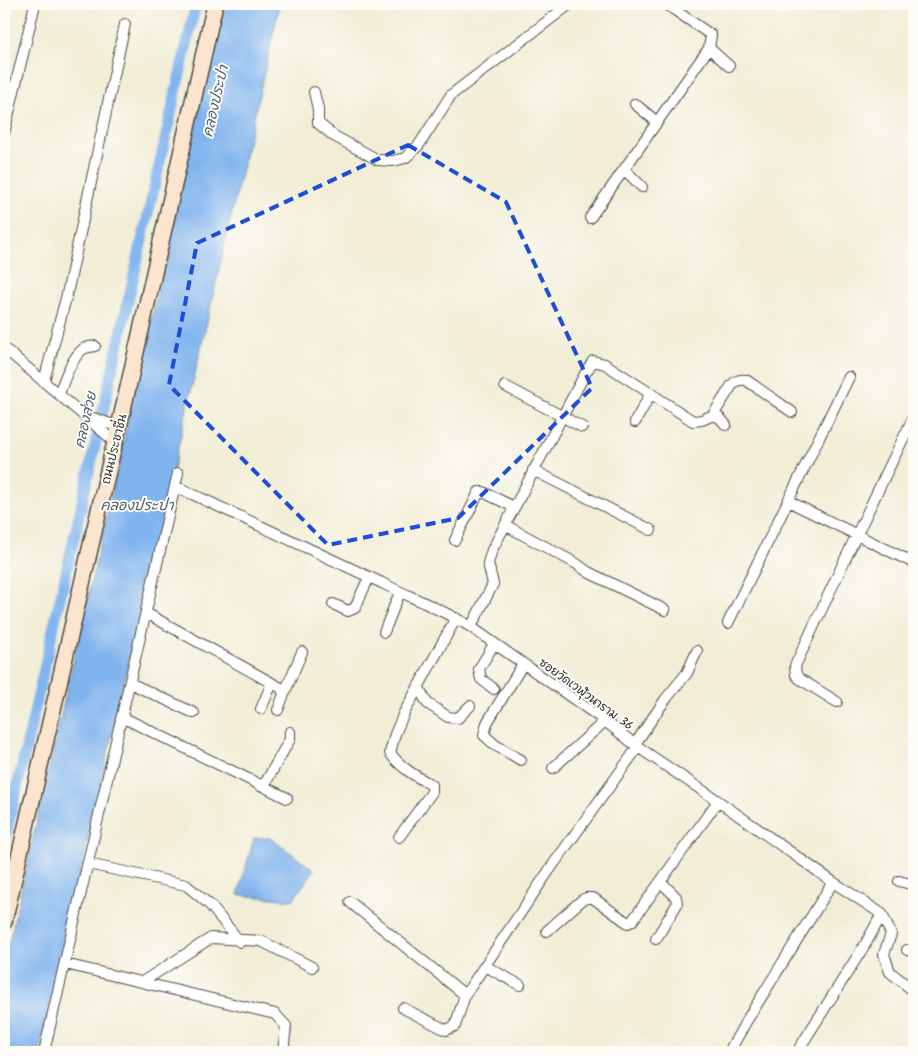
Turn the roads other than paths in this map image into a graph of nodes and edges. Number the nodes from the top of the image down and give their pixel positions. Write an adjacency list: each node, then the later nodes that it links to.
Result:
1 (35, 4): 9 (street)
2 (215, 4): 27 (street, ถนนประชาชื่น)
3 (570, 4): 8 (street)
4 (666, 4): 6 (street)
5 (125, 24): 16 (street)
6 (709, 48): 7 (street); 10 (street)
7 (729, 66)
8 (314, 92)
9 (4, 133)
10 (624, 169): 11 (street); 12 (street)
11 (642, 187)
12 (590, 218)
13 (95, 346): 19 (street)
14 (4, 348): 16 (street)
15 (849, 377): 33 (street)
16 (44, 382): 19 (street)
17 (505, 386): 24 (street)
18 (651, 393): 21 (street); 24 (street); 25 (street)
19 (59, 394): 22 (street)
20 (792, 412): 21 (street)
21 (713, 414): 26 (street)
22 (84, 416): 27 (street); 29 (street)
23 (914, 416): 37 (street)
24 (562, 417): 28 (street); 30 (street)
25 (635, 422)
26 (726, 425)
27 (119, 427): 29 (street, ถนนประชาชื่น)
28 (582, 427)
29 (115, 442): 78 (street, ถนนประชาชื่น)
30 (533, 470): 34 (street); 36 (street)
31 (178, 473): 32 (street)
32 (175, 486): 40 (street, ซอยวัดเวฬุวนาราม 36); 44 (street)
33 (788, 501): 37 (street); 46 (street)
34 (514, 506): 35 (street); 38 (street)
35 (504, 525): 43 (street); 47 (street)
36 (651, 530)
37 (857, 534): 39 (street); 58 (street)
38 (455, 540)
39 (914, 563)
40 (369, 577): 41 (street, ซอยวัดเวฬุวนาราม 36); 42 (street)
41 (400, 592): 45 (street, ซอยวัดเวฬุวนาราม 36); 48 (street)
42 (333, 604)
43 (665, 610)
44 (146, 613): 53 (street); 54 (street)
45 (456, 618): 47 (street, ซอยวัดเวฬุวนาราม 36); 55 (street)
46 (728, 623)
47 (471, 627): 49 (street, ซอยวัดเวฬุวนาราม 36)
48 (384, 632)
49 (494, 644): 52 (street, ซอยวัดเวฬุวนาราม 36); 56 (street)
50 (697, 651): 66 (street)
51 (302, 652): 57 (street)
52 (523, 664): 64 (street, ซอยวัดเวฬุวนาราม 36); 67 (street)
53 (130, 683): 62 (street); 63 (street)
54 (272, 683): 57 (street); 60 (street)
55 (419, 688): 59 (street); 72 (street)
56 (494, 689)
57 (284, 694): 61 (street)
58 (837, 702)
59 (470, 706)
60 (262, 709)
61 (278, 710)
62 (194, 713)
63 (122, 717): 69 (street); 73 (street)
64 (604, 721): 66 (street, ซอยวัดเวฬุวนาราม 36); 68 (street)
65 (290, 732): 69 (street)
66 (636, 746): 71 (street, ซอยวัดเวฬุวนาราม 36); 86 (street)
67 (521, 760)
68 (553, 768)
69 (260, 786): 70 (street)
70 (287, 798)
71 (718, 801): 75 (street); 76 (street, ซอยวัดเวฬุวนาราม 36)
72 (399, 837)
73 (88, 864): 84 (street); 85 (street)
74 (899, 881): 77 (street)
75 (660, 882): 82 (street); 83 (street)
76 (833, 882): 80 (street, ซอยวัดเวฬุวนาราม 36); 95 (street)
77 (914, 885)
78 (7, 891): 81 (street, ถนนประชาชื่น)
79 (350, 902): 91 (street)
80 (882, 914): 90 (street); 96 (street)
81 (4, 922)
82 (547, 931)
83 (656, 938)
84 (239, 941): 87 (street); 88 (street)
85 (64, 964): 88 (street); 93 (street)
86 (485, 966): 89 (street); 91 (street)
87 (312, 967)
88 (142, 982): 94 (street)
89 (520, 986)
90 (914, 990)
91 (465, 995): 92 (street)
92 (403, 1008)
93 (44, 1052)
94 (283, 1052)
95 (729, 1052)
96 (797, 1052)

